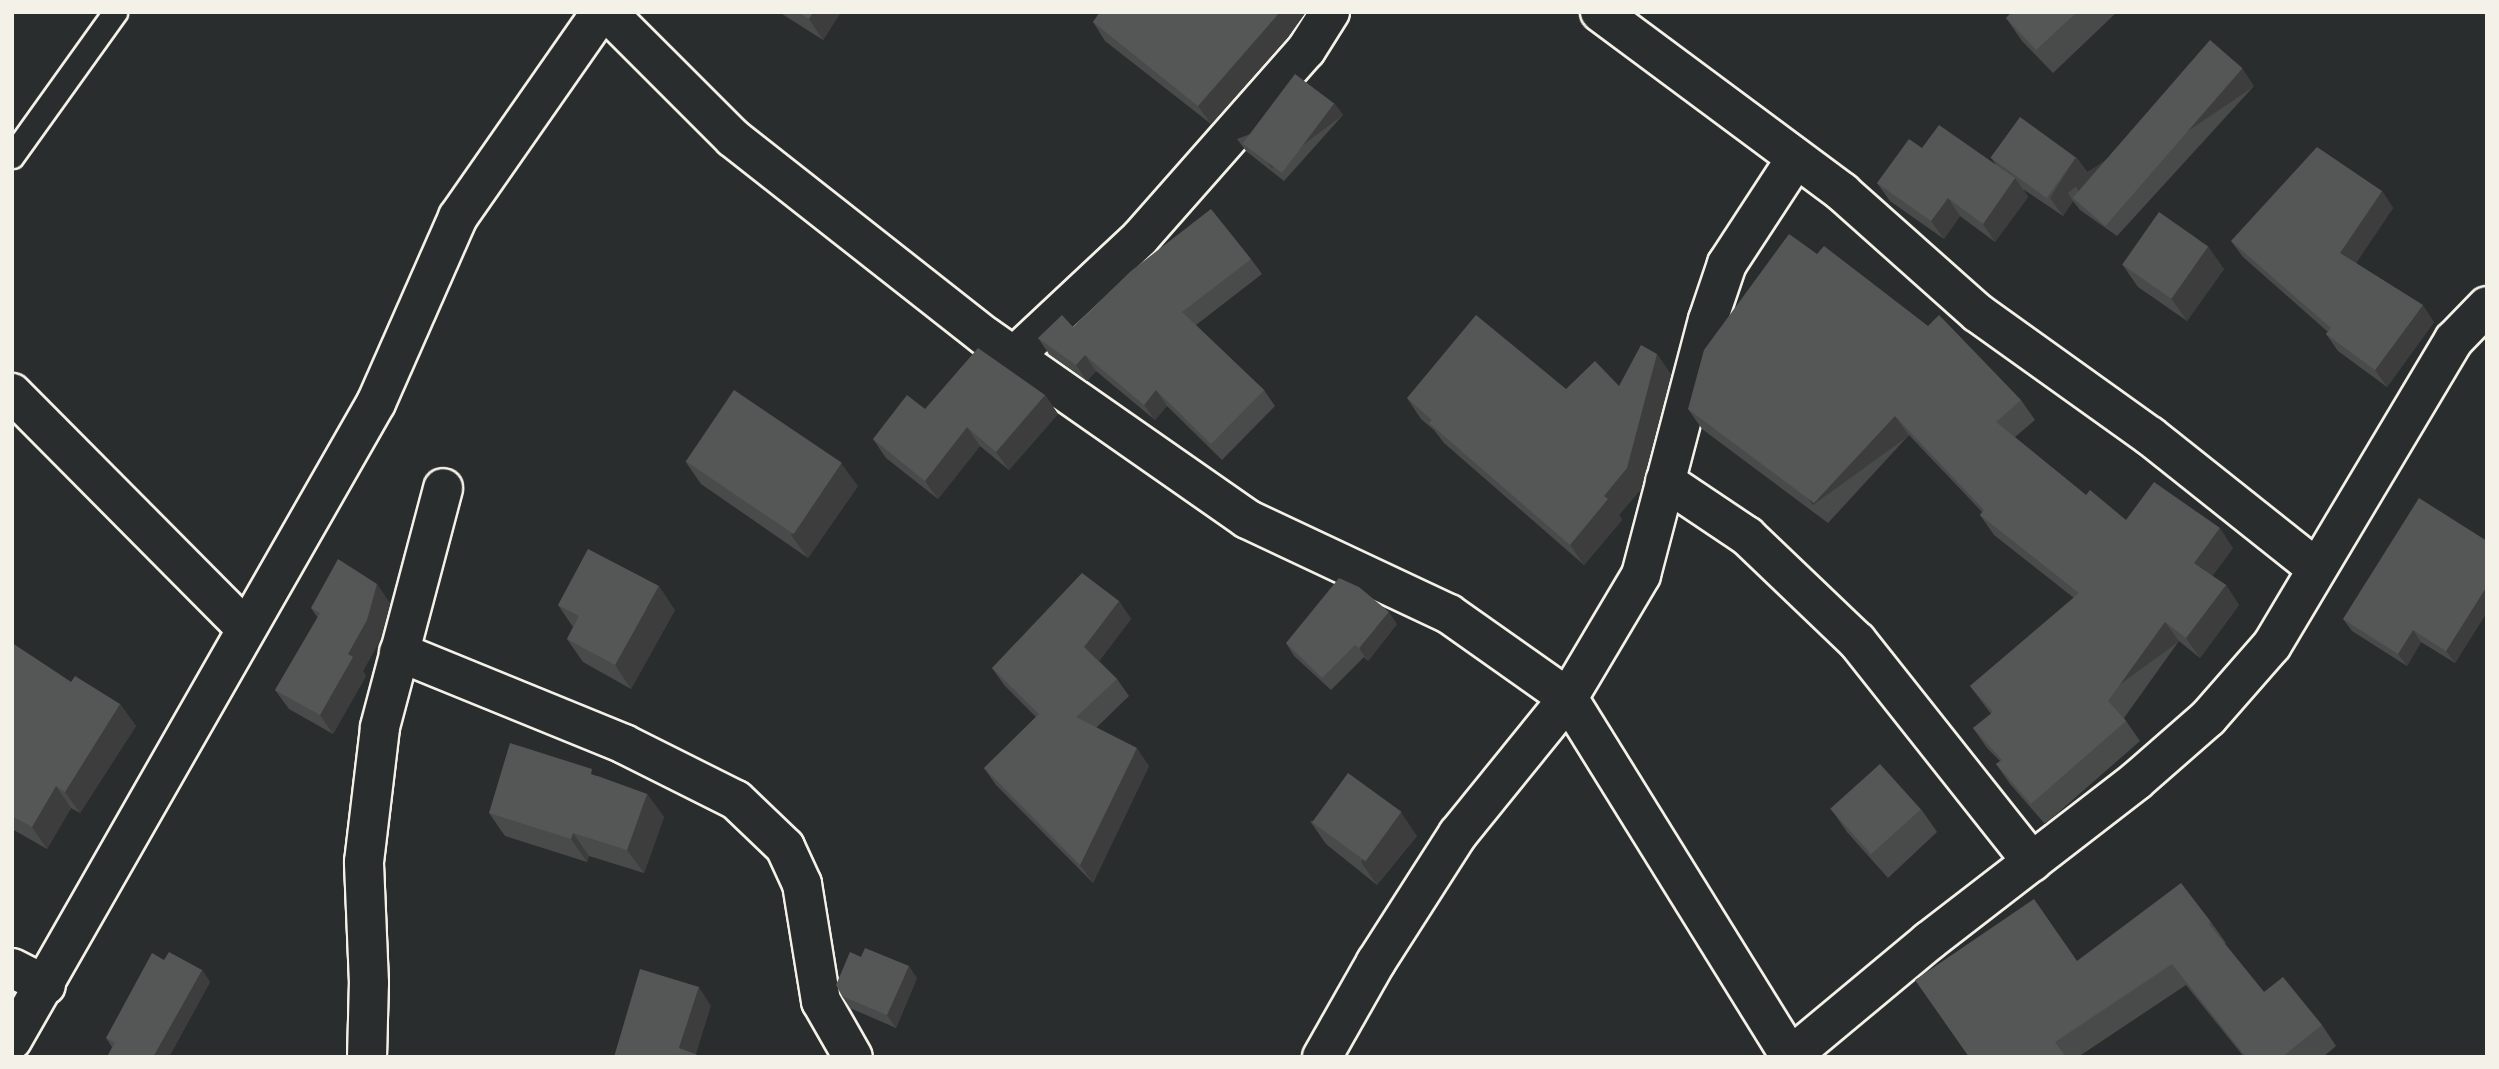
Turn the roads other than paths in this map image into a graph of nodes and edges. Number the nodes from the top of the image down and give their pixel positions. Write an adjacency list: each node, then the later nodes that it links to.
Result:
1 (116, 12): 6 (lane)
2 (601, 12): 14 (street)
3 (607, 12): 9 (street)
4 (1330, 12): 9 (street)
5 (1600, 12): 7 (street)
6 (12, 156)
7 (1796, 158): 11 (street); 13 (street)
8 (2487, 306): 13 (street)
9 (1013, 357): 16 (street)
10 (12, 393): 14 (street)
11 (1665, 481): 16 (street); 17 (street)
12 (443, 488): 15 (street)
13 (2316, 568): 17 (street)
14 (246, 629): 19 (street)
15 (399, 652): 21 (street); 22 (street)
16 (1568, 698): 23 (street); 24 (street)
17 (2032, 862): 24 (street)
18 (12, 968): 19 (street)
19 (46, 985): 20 (street)
20 (12, 1040)
21 (367, 1057)
22 (853, 1057)
23 (1322, 1057)
24 (1791, 1057)

